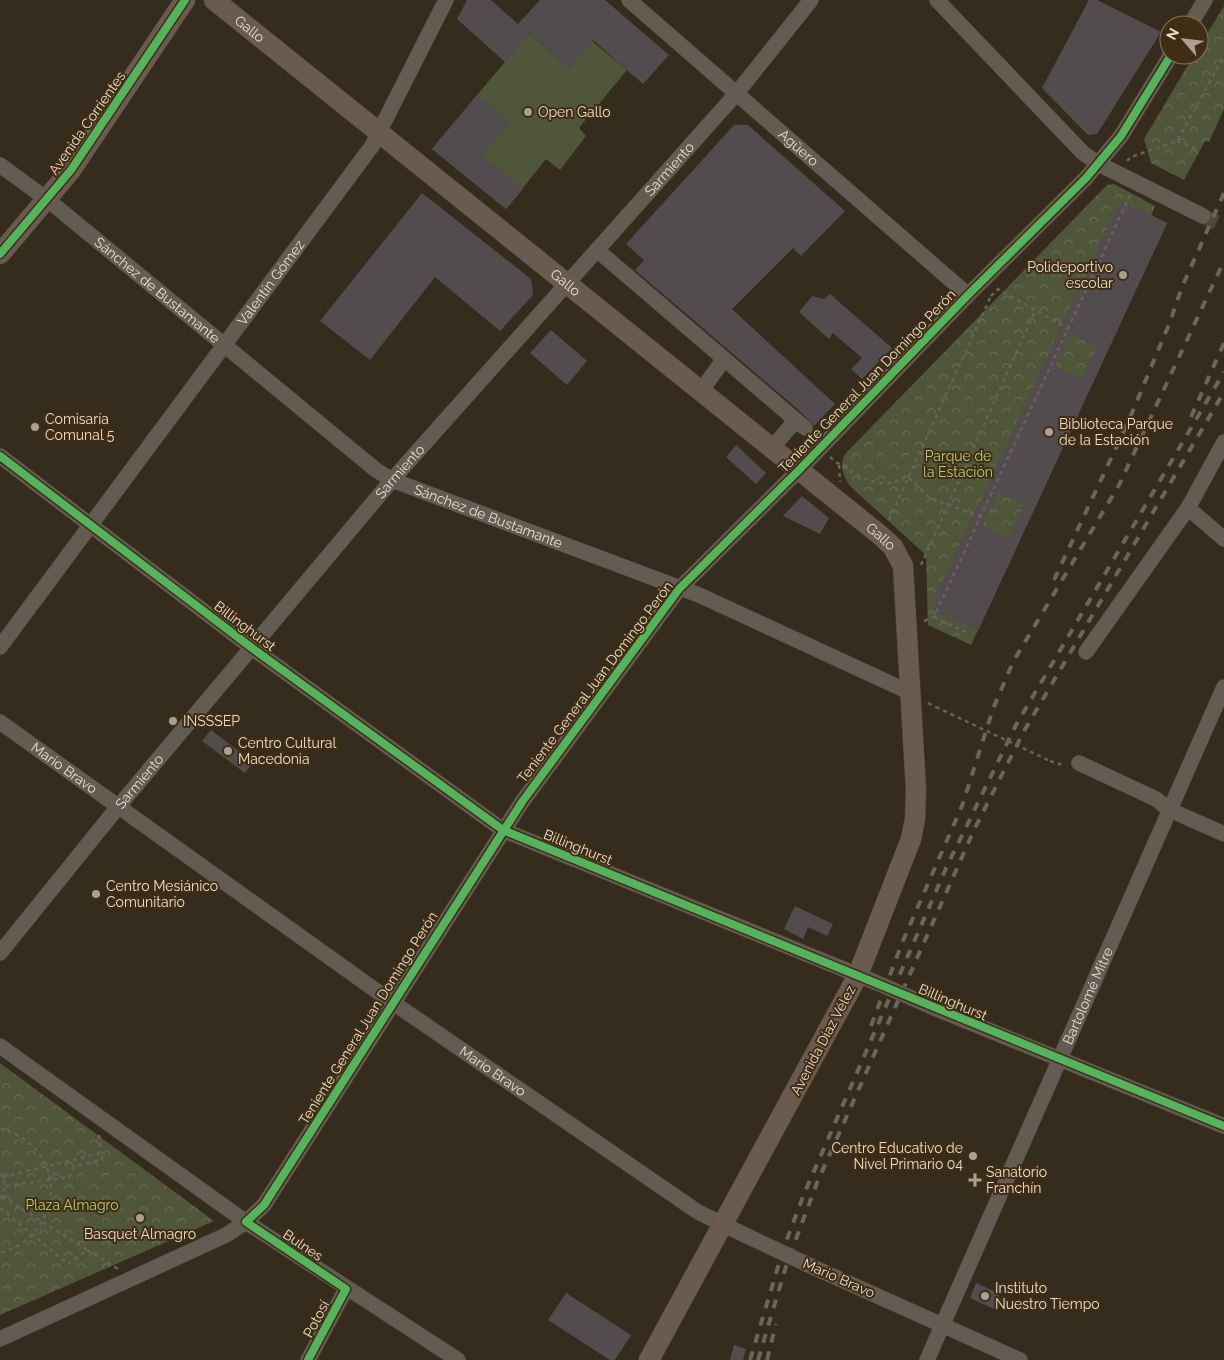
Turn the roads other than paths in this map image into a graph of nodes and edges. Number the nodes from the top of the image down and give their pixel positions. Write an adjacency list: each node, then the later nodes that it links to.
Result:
1 (185, 0): 14 (main road, Avenida Corrientes)
2 (214, 0): 11 (main road, Gallo)
3 (446, 0): 11 (street, Valentín Gómez)
4 (629, 0): 10 (street, Agüero)
5 (811, 0): 10 (street, Sarmiento)
6 (937, 0): 12 (street)
7 (1206, 0): 8 (street)
8 (1196, 15)
9 (1165, 65): 12 (street, Teniente General Juan Domingo Perón)
10 (736, 94): 16 (street, Sarmiento); 19 (street, Agüero)
11 (378, 130): 18 (main road, Gallo); 20 (street, Valentín Gómez)
12 (1099, 164): 15 (street); 19 (street, Teniente General Juan Domingo Perón)
13 (0, 166): 14 (street, Sánchez de Bustamante)
14 (48, 200): 17 (main road, Avenida Corrientes); 20 (street, Sánchez de Bustamante)
15 (1203, 216)
16 (597, 250): 18 (street, Sarmiento); 21 (street)
17 (0, 254)
18 (567, 284): 22 (main road, Gallo); 27 (street, Sarmiento)
19 (968, 295): 26 (street, Teniente General Juan Domingo Perón)
20 (225, 344): 27 (street, Sánchez de Bustamante); 29 (street, Valentín Gómez)
21 (724, 359): 22 (street); 24 (street)
22 (701, 391): 24 (main road, Gallo)
23 (1224, 442): 28 (street)
24 (772, 448): 26 (main road, Gallo)
25 (0, 456): 29 (street, Billinghurst)
26 (800, 470): 31 (main road, Gallo); 32 (street, Teniente General Juan Domingo Perón)
27 (392, 480): 32 (street, Sánchez de Bustamante); 34 (street, Sarmiento)
28 (1188, 508): 30 (street); 35 (street)
29 (91, 524): 33 (street, Valentín Gómez); 34 (street, Billinghurst)
30 (1224, 538)
31 (912, 571): 37 (main road, Avenida Díaz Vélez)
32 (679, 589): 37 (street, Sánchez de Bustamante); 42 (street, Teniente General Juan Domingo Perón)
33 (0, 647)
34 (252, 648): 40 (street, Sarmiento); 42 (street, Billinghurst)
35 (1086, 652)
36 (1224, 687): 41 (street, Bartolomé Mitre)
37 (909, 692): 45 (main road, Avenida Díaz Vélez)
38 (0, 722): 40 (street, Mario Bravo)
39 (1079, 763): 41 (street)
40 (118, 807): 44 (street, Sarmiento); 46 (street, Mario Bravo)
41 (1170, 810): 43 (street); 48 (street, Bartolomé Mitre)
42 (503, 830): 45 (street, Billinghurst); 46 (street, Teniente General Juan Domingo Perón)
43 (1224, 834)
44 (0, 953)
45 (866, 979): 48 (street, Billinghurst, bridge); 51 (main road, Avenida Díaz Vélez)
46 (392, 1002): 50 (street, Teniente General Juan Domingo Perón); 51 (street, Mario Bravo)
47 (0, 1046): 50 (street, Bulnes)
48 (1060, 1060): 49 (street, Billinghurst); 53 (street, Bartolomé Mitre)
49 (1224, 1126)
50 (246, 1222): 52 (street, Bulnes); 54 (street, Teniente General Juan Domingo Perón)
51 (724, 1224): 53 (street, Mario Bravo, bridge); 57 (main road, Avenida Díaz Vélez)
52 (346, 1289): 55 (street, Potosí); 56 (street, Bulnes)
53 (942, 1325): 58 (street, Bartolomé Mitre); 59 (street, Mario Bravo)
54 (0, 1339)
55 (308, 1360)
56 (458, 1360)
57 (649, 1360)
58 (927, 1360)
59 (1020, 1360)

